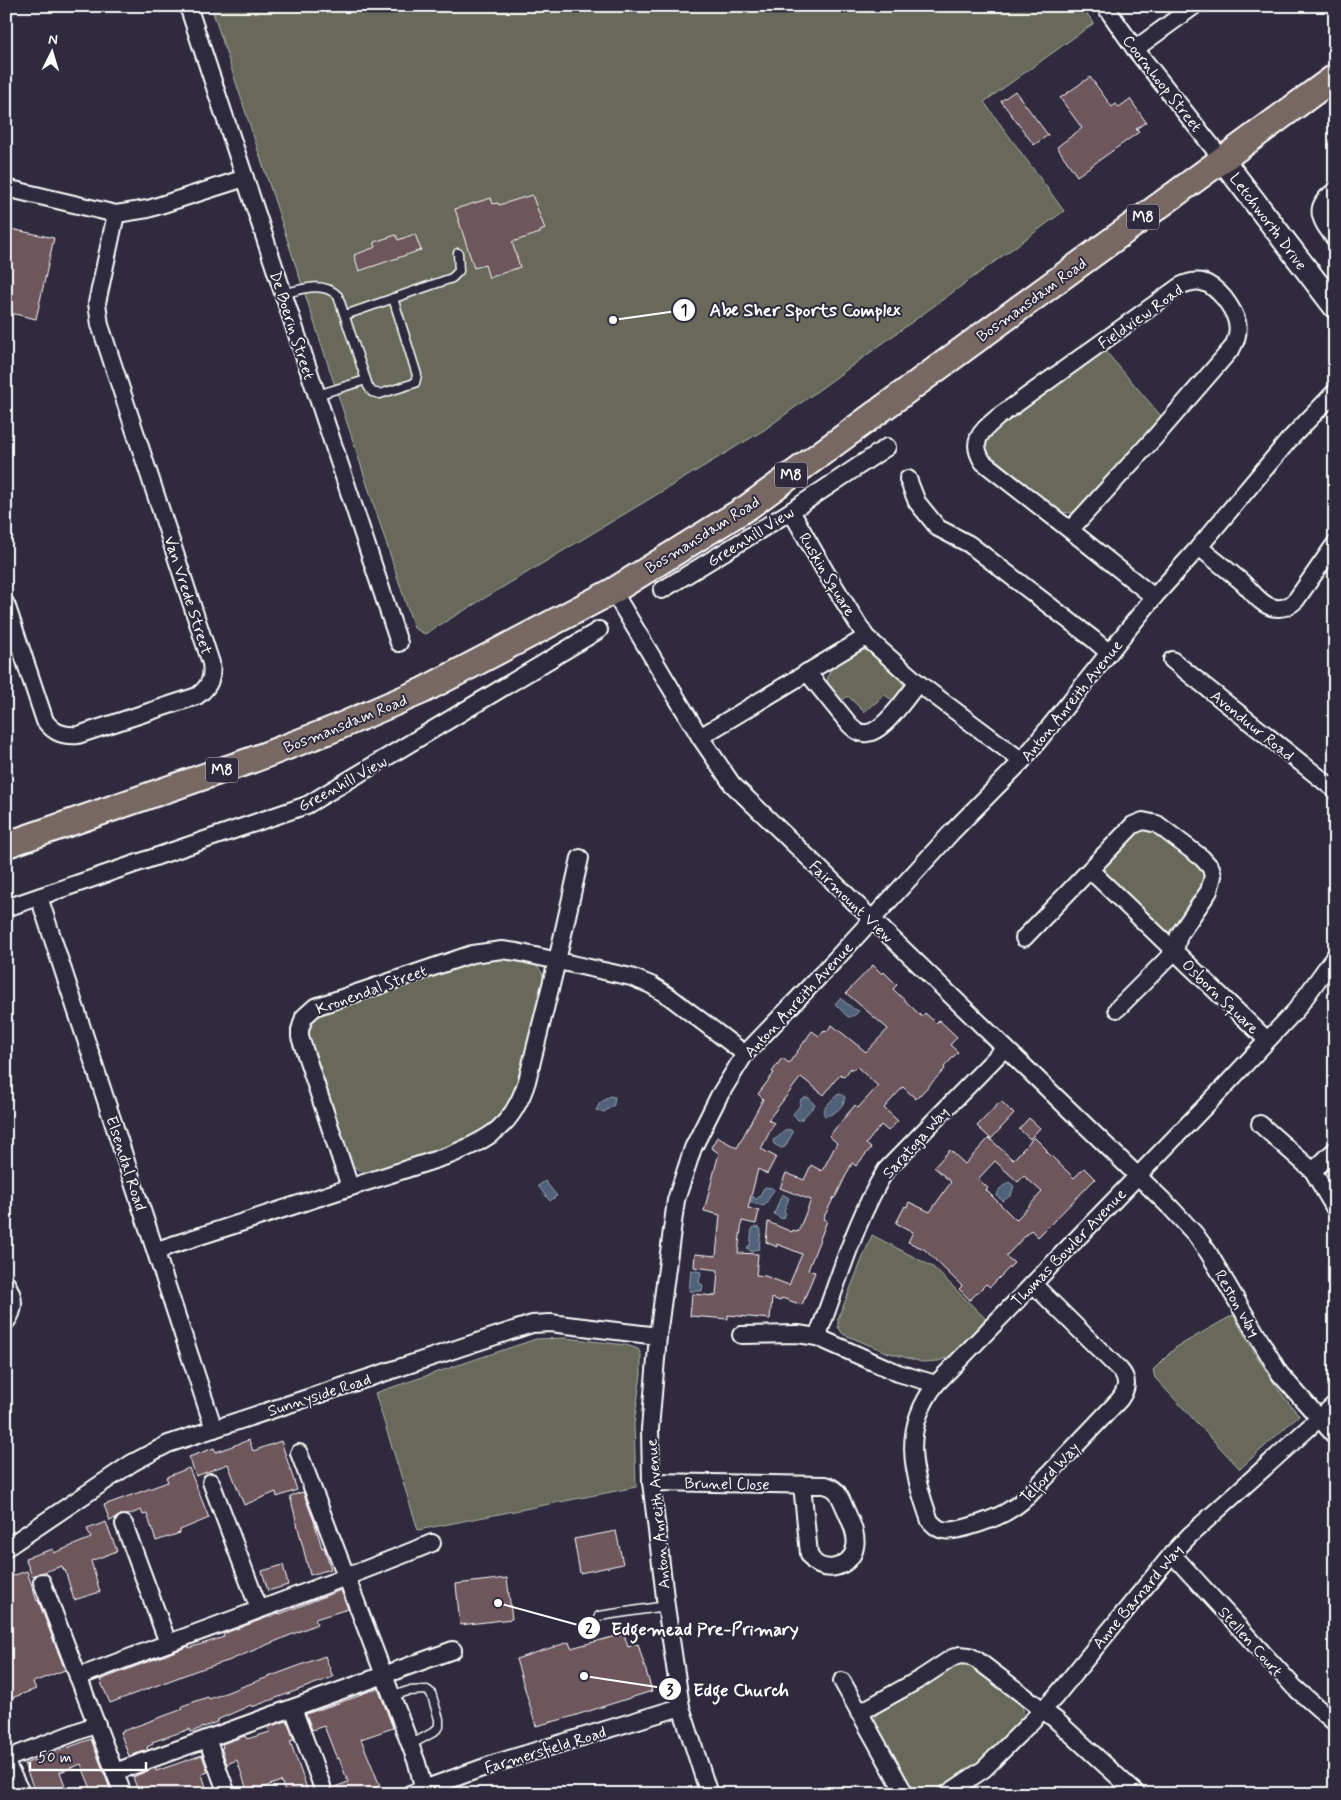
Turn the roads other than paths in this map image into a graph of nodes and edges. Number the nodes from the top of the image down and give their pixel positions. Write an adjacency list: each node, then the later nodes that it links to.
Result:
1 (188, 6): 7 (street, De Boerin Street)
2 (1105, 6): 4 (street, Coornhoop Street)
3 (1194, 6): 4 (street)
4 (1136, 49): 6 (street, Coornhoop Street)
5 (1335, 77): 6 (main road, Bosmansdam Road / M8)
6 (1222, 159): 15 (street, Letchworth Drive); 27 (main road, Bosmansdam Road / M8)
7 (245, 178): 10 (street); 13 (street, De Boerin Street)
8 (6, 188): 10 (street)
9 (1335, 191): 11 (street)
10 (116, 214): 29 (street, Van Vrede Street)
11 (1335, 239)
12 (458, 253): 14 (lane)
13 (283, 294): 16 (lane); 19 (street, De Boerin Street)
14 (393, 298): 16 (lane); 17 (lane)
15 (1335, 307)
16 (345, 315): 17 (lane)
17 (366, 380): 19 (lane)
18 (1335, 392): 25 (street, Anton Anreith Avenue)
19 (317, 395): 32 (street, De Boerin Street)
20 (887, 447): 22 (street, Greenhill View)
21 (908, 479): 33 (street)
22 (791, 511): 26 (street, Greenhill View); 31 (street, Ruskin Square)
23 (1070, 530): 23 (street, Fieldview Road); 28 (street, Fieldview Road)
24 (1335, 544): 25 (street)
25 (1199, 547): 28 (street, Anton Anreith Avenue)
26 (662, 590)
27 (612, 591): 37 (street, Fairmount View); 40 (main road, Bosmansdam Road / M8)
28 (1154, 598): 33 (street, Anton Anreith Avenue)
29 (6, 604)
30 (599, 630): 43 (street, Greenhill View)
31 (866, 637): 35 (street); 36 (street, Ruskin Square)
32 (399, 643)
33 (1109, 653): 38 (street, Anton Anreith Avenue)
34 (1172, 660): 39 (street, Avonduur Road)
35 (806, 672): 36 (street); 37 (street)
36 (918, 683): 38 (street, Ruskin Square)
37 (700, 737): 45 (street, Fairmount View)
38 (1022, 761): 45 (street, Anton Anreith Avenue)
39 (1335, 790)
40 (11, 843)
41 (580, 858): 49 (street)
42 (1090, 870): 46 (street, Osborn Square); 47 (street, Osborn Square); 47 (street, Osborn Square)
43 (40, 897): 44 (street, Greenhill View); 60 (street, Elsendal Road)
44 (6, 908)
45 (871, 920): 52 (street, Fairmount View); 53 (street, Anton Anreith Avenue)
46 (1024, 938)
47 (1175, 951): 50 (street, Osborn Square); 51 (street, Osborn Square)
48 (1335, 956): 51 (street, Thomas Bowler Avenue)
49 (557, 961): 53 (street, Kronendal Street); 58 (street); 58 (street, Kronendal Street)
50 (1117, 1009)
51 (1267, 1040): 57 (street, Thomas Bowler Avenue)
52 (1005, 1048): 57 (street, Fairmount View); 66 (street, Saratoga Way)
53 (745, 1054): 65 (street, Anton Anreith Avenue)
54 (1260, 1124): 56 (street)
55 (1335, 1150): 56 (street)
56 (1313, 1171): 59 (street)
57 (1137, 1176): 62 (street, Thomas Bowler Avenue); 69 (street, Reston Way)
58 (350, 1187): 60 (street)
59 (1335, 1209)
60 (156, 1253): 70 (street, Elsendal Road)
61 (6, 1284): 63 (street)
62 (1033, 1284): 67 (street, Thomas Bowler Avenue); 67 (street, Telford Way)
63 (9, 1318)
64 (741, 1335): 66 (street)
65 (658, 1336): 70 (street, Sunnyside Road); 74 (street, Anton Anreith Avenue)
66 (817, 1337): 67 (street)
67 (936, 1384)
68 (1335, 1404): 69 (street, Anne Barnard Way)
69 (1319, 1418): 71 (street, Reston Way); 79 (street, Anne Barnard Way)
70 (214, 1428): 78 (street, Sunnyside Road)
71 (1335, 1436)
72 (299, 1453): 80 (street)
73 (211, 1482): 83 (street)
74 (651, 1482): 75 (street, Brunel Close); 82 (street, Anton Anreith Avenue)
75 (802, 1485): 75 (street, Brunel Close)
76 (124, 1524): 85 (street)
77 (432, 1543): 80 (street)
78 (6, 1548)
79 (1172, 1554): 93 (street, Anne Barnard Way); 95 (street, Stellen Court)
80 (346, 1578): 83 (street); 87 (street)
81 (42, 1582): 88 (street)
82 (666, 1606): 84 (lane); 91 (street, Anton Anreith Avenue)
83 (259, 1609): 85 (street)
84 (599, 1616)
85 (168, 1643): 88 (street)
86 (453, 1650): 87 (street)
87 (384, 1675): 90 (street); 92 (street)
88 (78, 1677): 96 (street)
89 (842, 1681): 94 (street)
90 (392, 1696): 98 (street); 98 (lane)
91 (681, 1707): 103 (street, Farmersfield Road); 107 (street, Anton Anreith Avenue)
92 (294, 1708): 97 (street); 102 (street)
93 (1042, 1710): 94 (street); 109 (street, Anne Barnard Way); 110 (street)
94 (859, 1713): 108 (street)
95 (1335, 1723)
96 (97, 1724): 99 (street); 101 (street)
97 (207, 1739): 101 (street); 106 (street)
98 (410, 1745): 103 (street)
99 (6, 1759)
100 (6, 1763): 104 (street)
101 (115, 1772): 105 (street)
102 (322, 1786)
103 (419, 1792)
104 (22, 1794)
105 (123, 1794)
106 (227, 1794)
107 (709, 1794)
108 (905, 1794)
109 (947, 1794)
110 (1137, 1794)

